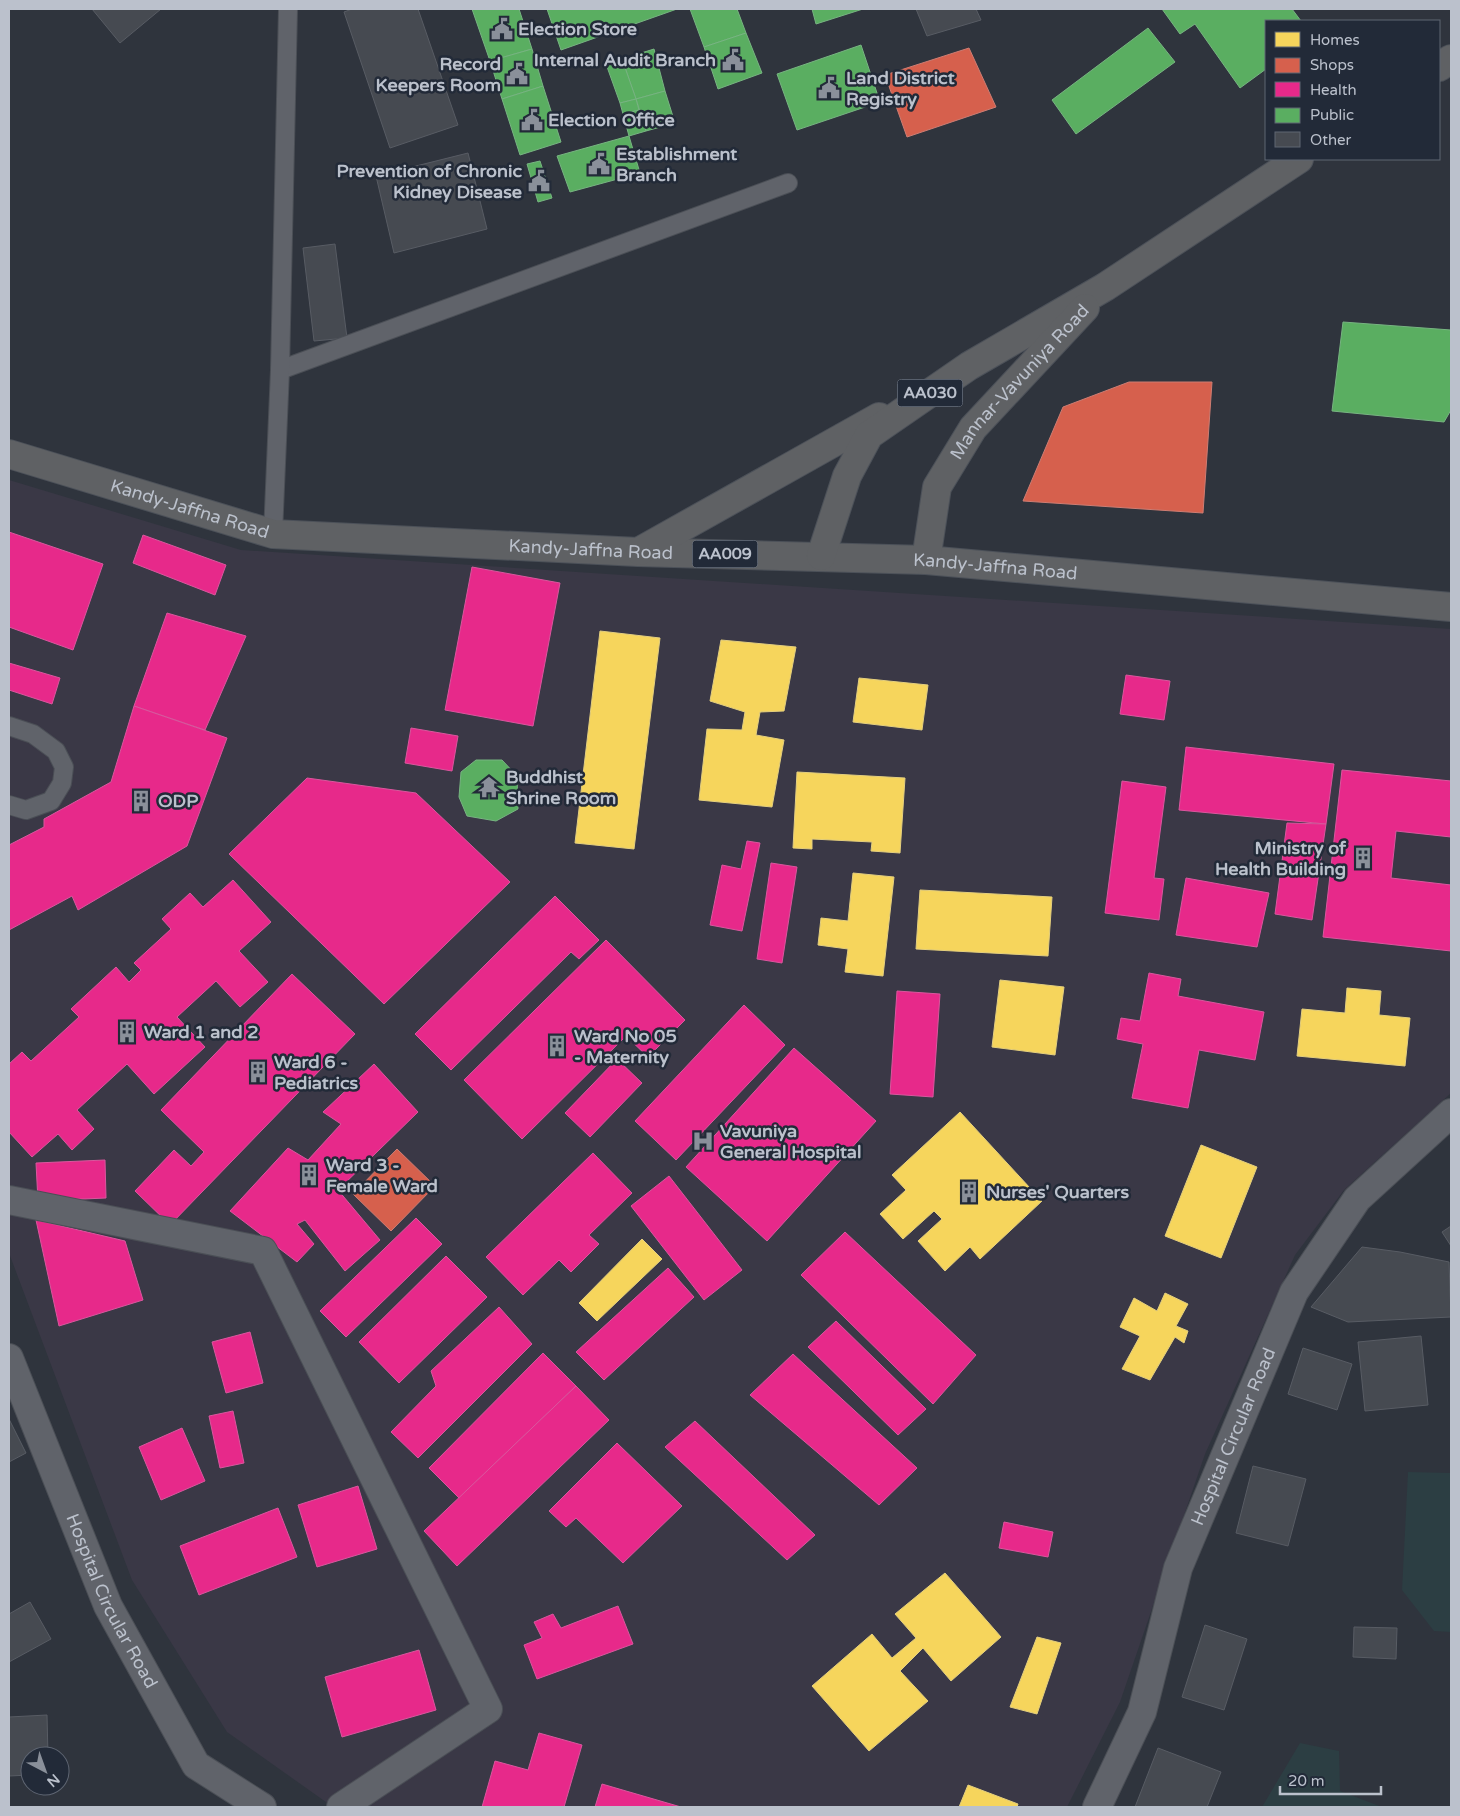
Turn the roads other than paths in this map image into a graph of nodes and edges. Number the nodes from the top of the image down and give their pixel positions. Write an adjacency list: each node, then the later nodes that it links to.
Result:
1 (288, 9): 8 (lane)
2 (1451, 58): 3 (highway)
3 (1440, 66)
4 (1297, 160): 6 (highway, AA030)
5 (788, 183): 8 (lane)
6 (1104, 287): 7 (highway, Mannar-Vavuniya Road / AA030); 13 (highway, Mannar-Vavuniya Road / AA030)
7 (969, 366): 11 (highway); 12 (highway, Mannar-Vavuniya Road / AA030)
8 (280, 370): 10 (lane)
9 (9, 454): 10 (highway, Kandy-Jaffna Road / AA009)
10 (274, 534): 11 (highway, Kandy-Jaffna Road / AA009)
11 (638, 552): 12 (highway, Kandy-Jaffna Road / AA009)
12 (821, 556): 13 (highway, Kandy-Jaffna Road / AA009)
13 (926, 560): 14 (highway, Kandy-Jaffna Road / AA009)
14 (1451, 607)
15 (9, 726): 16 (lane)
16 (9, 805)
17 (1451, 1113): 22 (street, Hospital Circular Road)
18 (9, 1200): 21 (street)
19 (9, 1358): 20 (street, Hospital Circular Road)
20 (262, 1807)
21 (341, 1807)
22 (1097, 1807)

